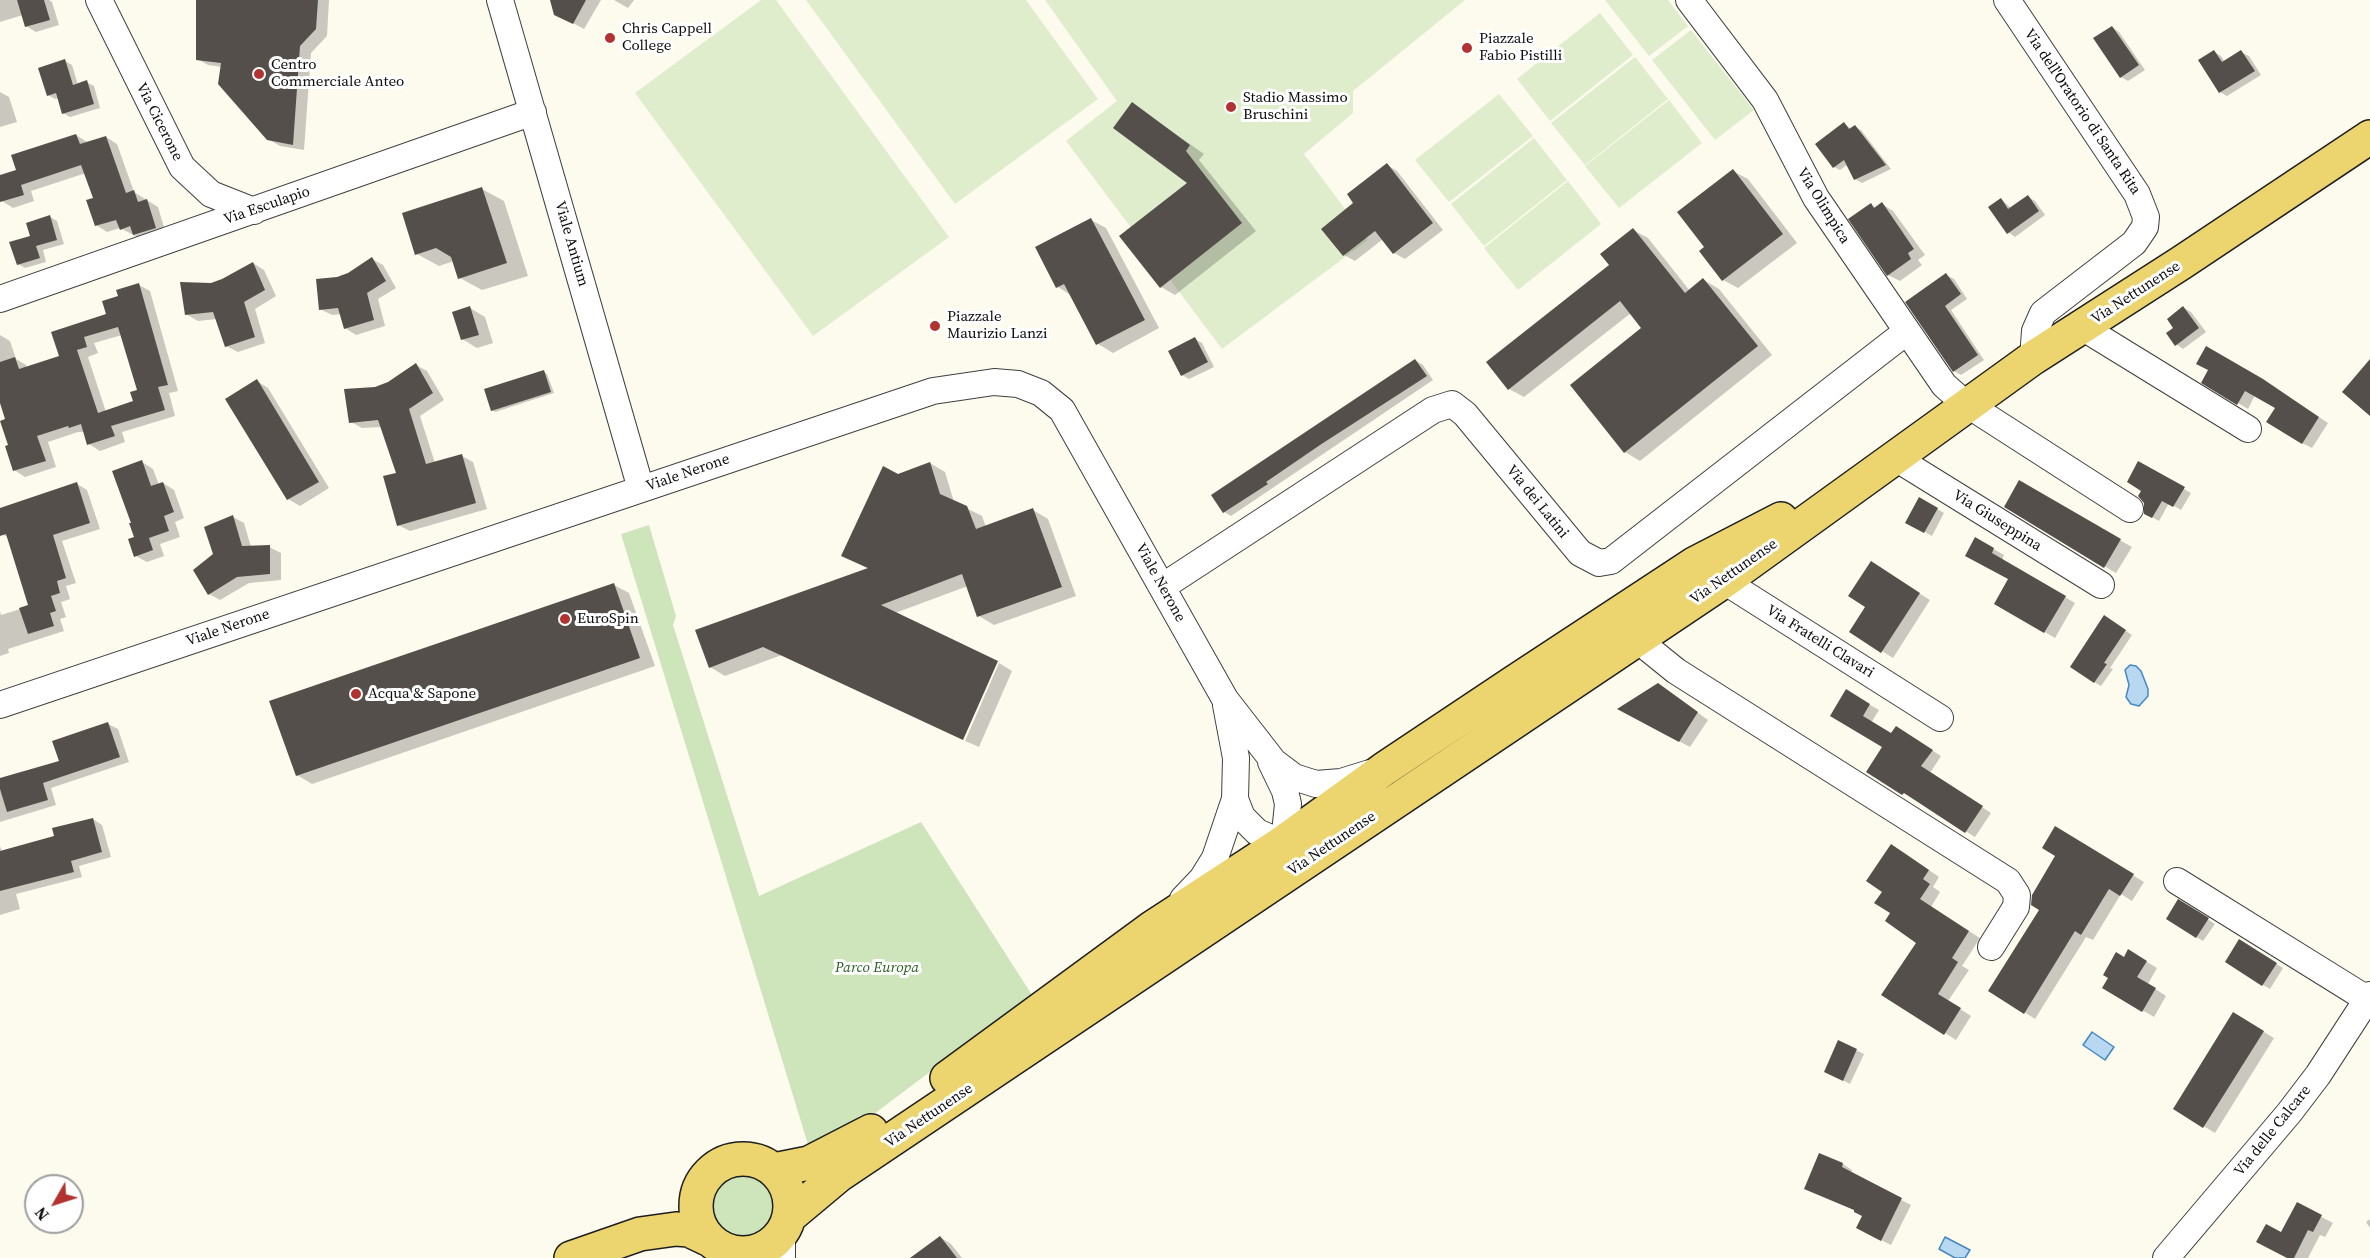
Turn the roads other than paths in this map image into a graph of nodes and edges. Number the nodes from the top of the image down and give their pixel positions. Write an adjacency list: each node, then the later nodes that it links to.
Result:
1 (99, 0): 7 (street, Via Cicerone)
2 (500, 0): 5 (street, Viale Antium)
3 (1689, 0): 10 (street, Via Olimpica)
4 (2007, 0): 11 (street, Via dell'Oratorio di Santa Rita)
5 (533, 112): 7 (street, Via Esculapio); 15 (street, Viale Antium)
6 (2370, 137): 9 (main road, Via Nettunense)
7 (254, 211): 8 (street, Via Esculapio)
8 (0, 299)
9 (2082, 327): 11 (main road, Via Nettunense); 13 (street)
10 (1906, 332): 12 (street, Via Olimpica); 19 (street, Via dei Latini)
11 (2033, 358): 12 (main road, Via Nettunense)
12 (1967, 405): 14 (main road, Via Nettunense); 16 (street, Via Olimpica)
13 (2248, 429)
14 (1884, 464): 17 (main road, Via Nettunense); 18 (street, Via Giuseppina)
15 (641, 489): 19 (street, Viale Nerone); 22 (street, Viale Nerone)
16 (2130, 509)
17 (1715, 569): 20 (main road, Via Nettunense); 23 (street, Via Fratelli Clavari)
18 (2101, 585)
19 (1162, 587): 21 (street, Viale Nerone)
20 (1627, 627): 25 (main road, Via Nettunense); 28 (main road, Via Nettunense); 32 (street)
21 (1225, 699): 24 (street, Viale Nerone); 26 (street, Viale Nerone)
22 (0, 705)
23 (1940, 718)
24 (1265, 752): 25 (street, Viale Nerone); 27 (street, Viale Nerone)
25 (1384, 769): 27 (main road, Via Nettunense)
26 (1235, 799): 27 (street); 31 (street, Viale Nerone)
27 (1281, 843): 28 (street); 30 (street, Viale Nerone); 31 (main road, Via Nettunense)
28 (1334, 843): 30 (main road, Via Nettunense)
29 (2176, 881): 33 (street)
30 (1263, 891): 37 (main road, Via Nettunense)
31 (1153, 927): 34 (main road, Via Nettunense)
32 (1991, 947)
33 (2369, 997): 40 (street, Via delle Calcare)
34 (774, 1170): 35 (main road); 37 (main road)
35 (700, 1189): 36 (main road); 38 (main road)
36 (639, 1234): 38 (main road); 39 (main road)
37 (784, 1236): 38 (main road, Via Nettunense)
38 (729, 1250)
39 (571, 1258)
40 (2166, 1258)

